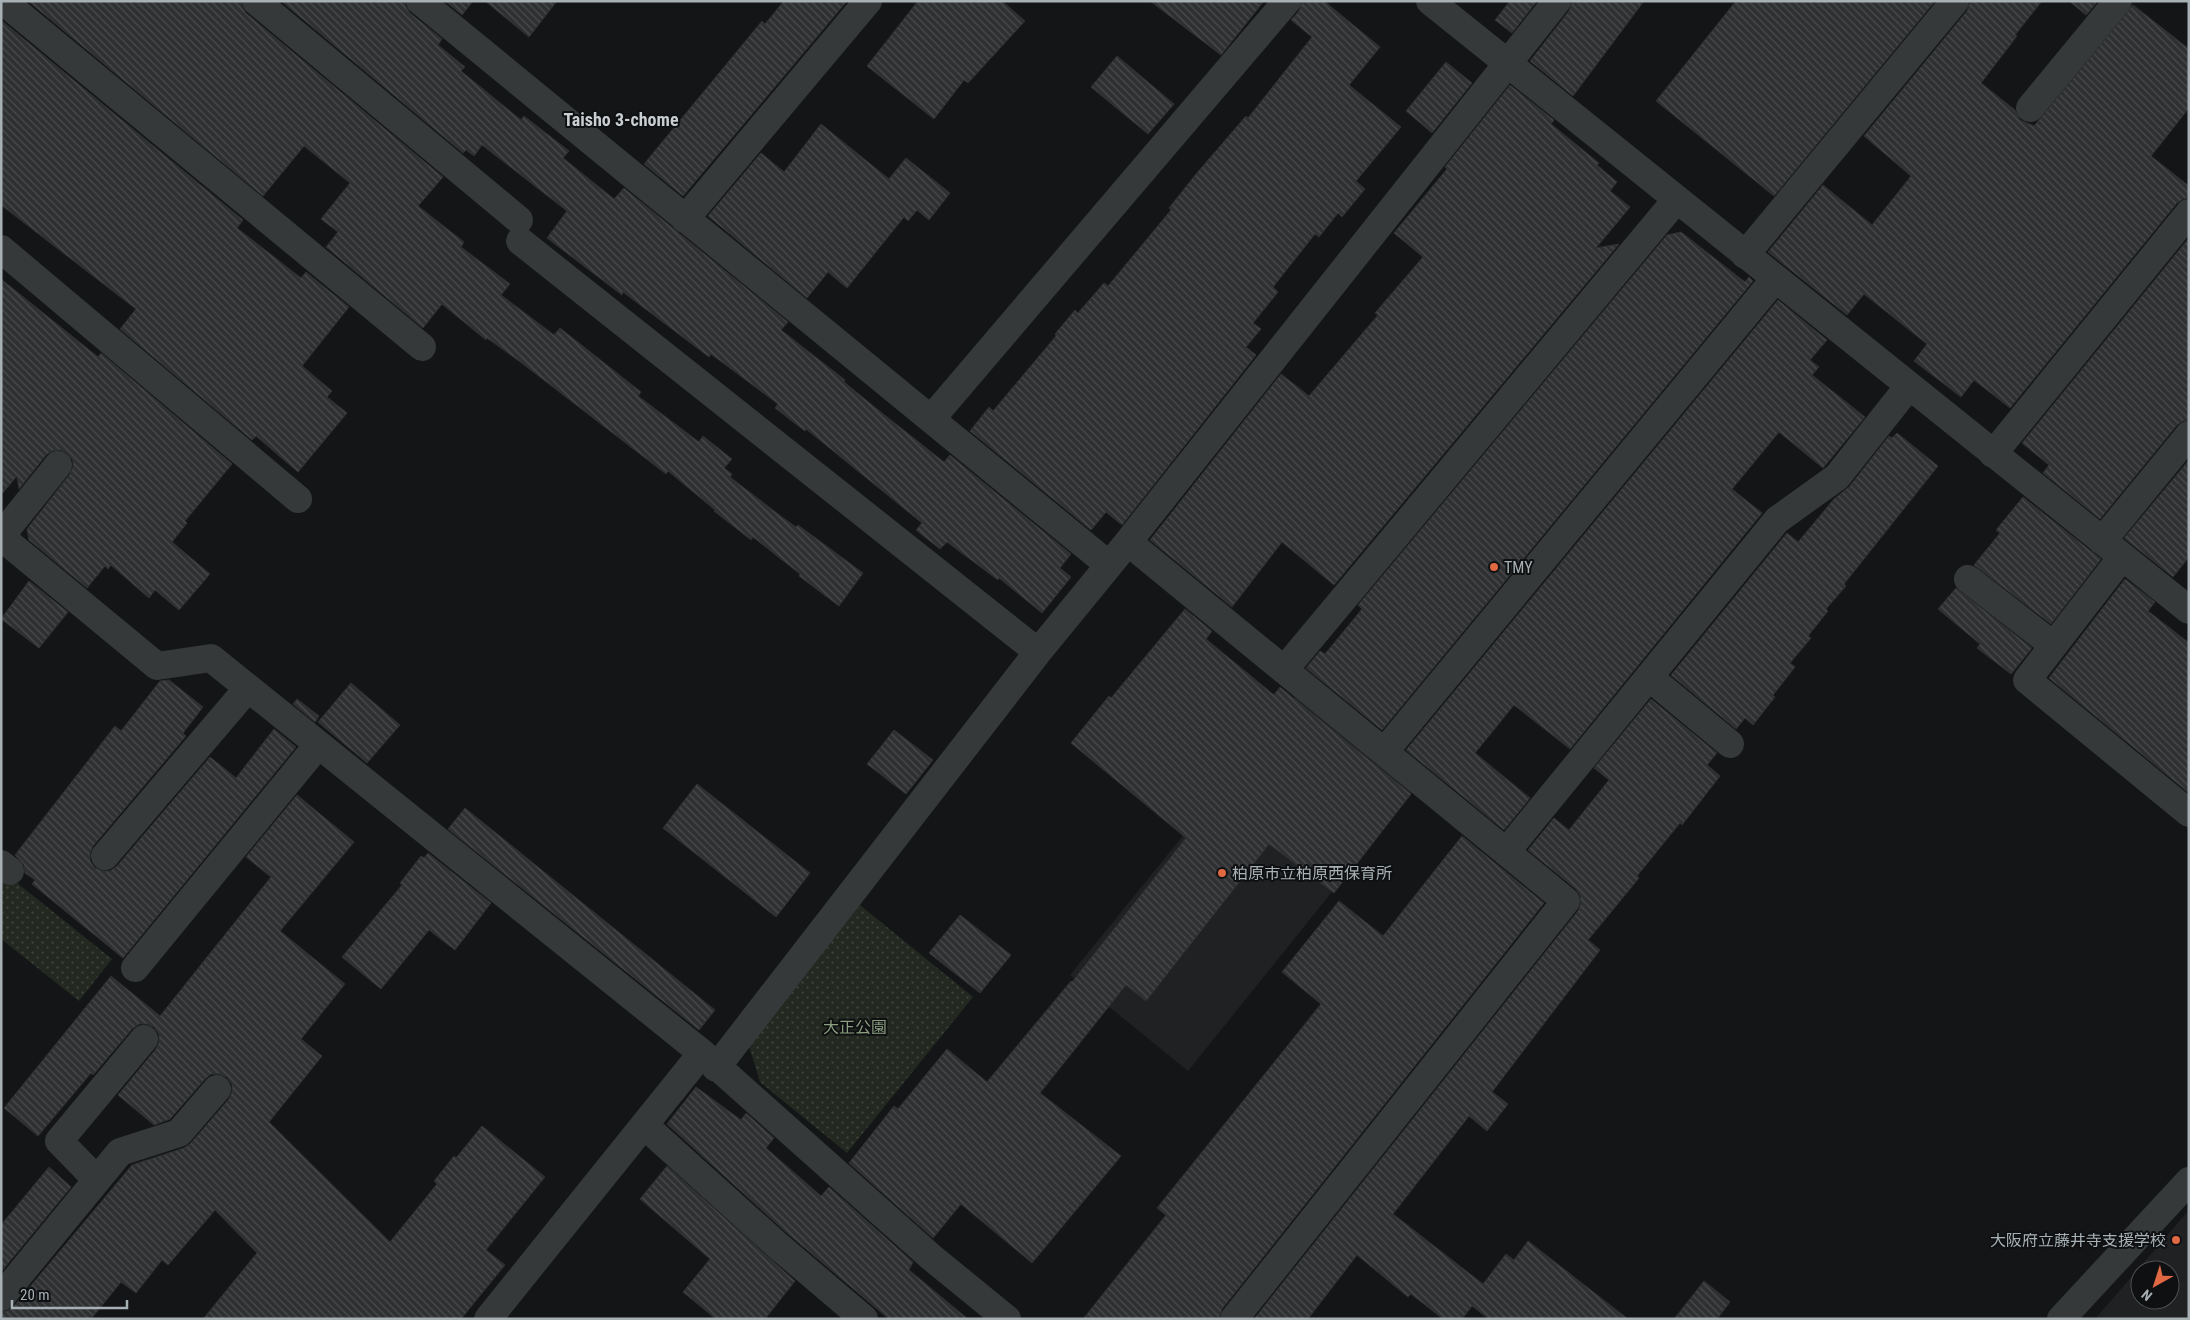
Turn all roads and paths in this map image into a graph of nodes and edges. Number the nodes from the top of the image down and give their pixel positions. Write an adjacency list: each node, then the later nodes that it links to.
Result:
1 (3, 1): 18 (street)
2 (256, 1): 32 (street)
3 (420, 1): 14 (street)
4 (868, 1): 14 (street)
5 (1287, 1): 20 (street)
6 (1430, 1): 10 (street)
7 (1557, 1): 10 (street)
8 (1955, 1): 16 (street)
9 (2118, 1): 11 (street)
10 (1509, 64): 12 (street); 26 (street)
11 (2030, 108)
12 (1676, 199): 16 (street); 33 (street)
13 (2189, 213): 22 (street)
14 (685, 219): 20 (street)
15 (1, 249): 24 (street)
16 (1745, 255): 17 (street)
17 (1775, 279): 19 (street); 38 (street)
18 (422, 347)
19 (1909, 386): 22 (street); 34 (street)
20 (931, 420): 28 (street)
21 (2189, 435): 27 (street)
22 (1994, 454): 27 (street)
23 (58, 466): 25 (street)
24 (298, 499)
25 (1, 536): 35 (street)
26 (1128, 542): 28 (street); 33 (street)
27 (2112, 549): 30 (street); 31 (street)
28 (1109, 565): 32 (street)
29 (1968, 579): 31 (street)
30 (2189, 610)
31 (2053, 645): 39 (street)
32 (1038, 652): 44 (street)
33 (1284, 670): 38 (street)
34 (1649, 677): 36 (street); 40 (street)
35 (248, 688): 37 (street); 41 (street)
36 (1730, 744)
37 (318, 745): 42 (street); 44 (street)
38 (1384, 752): 40 (street)
39 (2189, 812)
40 (1506, 852): 53 (street)
41 (104, 856)
42 (135, 968)
43 (144, 1039): 47 (street)
44 (709, 1060): 46 (street); 52 (street)
45 (217, 1089): 47 (street)
46 (644, 1125): 50 (street); 51 (street)
47 (97, 1180): 49 (street)
48 (2189, 1182): 54 (street)
49 (1, 1297)
50 (498, 1315)
51 (864, 1319)
52 (1006, 1319)
53 (1234, 1319)
54 (2061, 1319)

